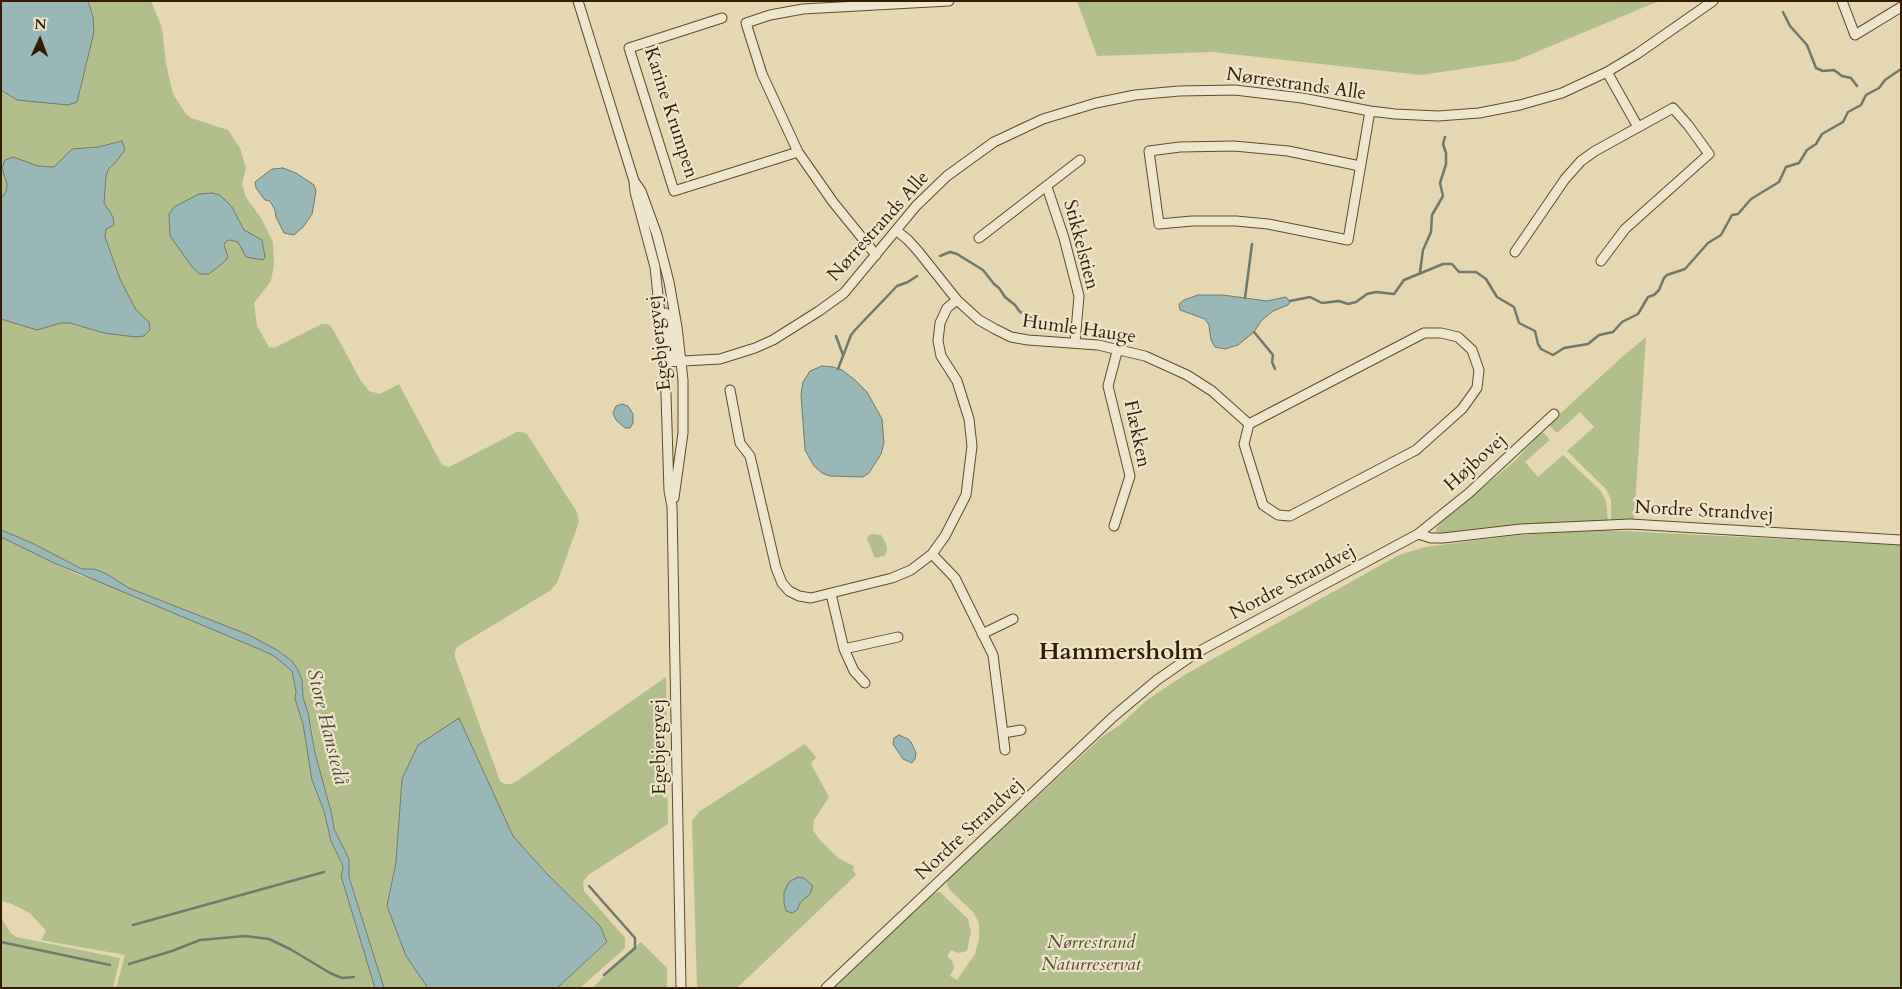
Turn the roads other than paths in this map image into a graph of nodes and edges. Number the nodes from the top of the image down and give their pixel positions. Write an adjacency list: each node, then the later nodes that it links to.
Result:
1 (578, 1): 13 (street, Egebjergvej)
2 (949, 1): 10 (street)
3 (1713, 1): 7 (street, Nørrestrands Alle)
4 (1842, 1): 5 (street)
5 (1901, 7)
6 (722, 18): 10 (street, Karine Krumpen)
7 (1607, 72): 8 (street, Nørrestrands Alle); 9 (street)
8 (1370, 111): 12 (street); 15 (street, Nørrestrands Alle)
9 (1638, 127): 17 (street); 19 (street)
10 (798, 152): 18 (street)
11 (1080, 160): 14 (street, Stikkelstien)
12 (1360, 166): 12 (street)
13 (634, 181): 20 (street, Egebjergvej); 24 (street, Egebjergvej)
14 (1047, 187): 16 (street, Stikkelstien); 22 (street, Stikkelstien)
15 (897, 231): 18 (street, Nørrestrands Alle); 21 (street, Humle Hauge)
16 (979, 238)
17 (1515, 252)
18 (876, 255): 24 (street, Nørrestrands Alle)
19 (1601, 261)
20 (655, 267): 24 (street); 25 (street, Egebjergvej)
21 (957, 300): 22 (street, Humle Hauge); 33 (street)
22 (1075, 342): 23 (street, Humle Hauge)
23 (1118, 348): 28 (street, Humle Hauge); 30 (street, Flækken)
24 (682, 361): 25 (street, Nørrestrands Alle); 29 (street, Egebjergvej)
25 (665, 362): 29 (street, Egebjergvej)
26 (730, 390): 34 (street)
27 (1554, 414): 31 (street, Højbovej)
28 (1249, 424): 28 (street)
29 (672, 506): 43 (street, Egebjergvej)
30 (1114, 526)
31 (1418, 534): 32 (street, Nordre Strandvej); 44 (street, Nordre Strandvej)
32 (1901, 540)
33 (932, 554): 34 (street); 36 (street)
34 (831, 594): 38 (street)
35 (1013, 620): 36 (street)
36 (982, 634): 41 (street)
37 (898, 637): 38 (street)
38 (844, 649): 39 (street)
39 (865, 683)
40 (1021, 730): 41 (street)
41 (1003, 733): 42 (street)
42 (1006, 750)
43 (681, 988)
44 (826, 988)

